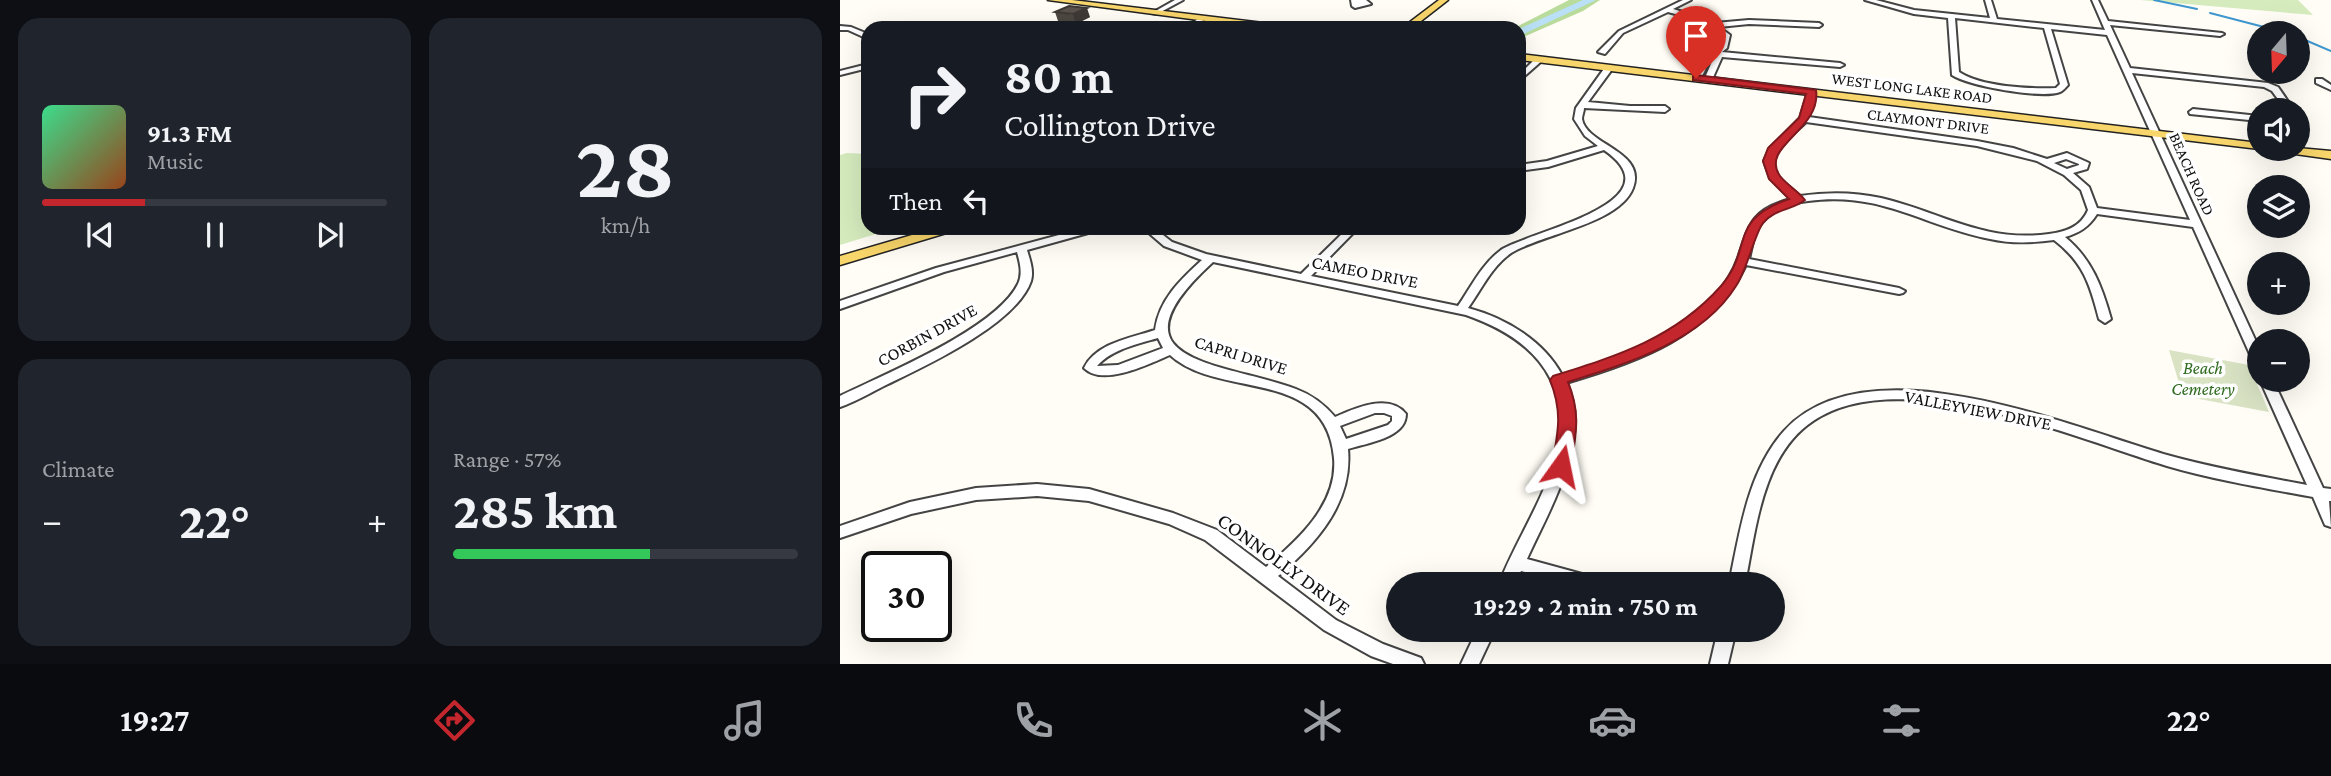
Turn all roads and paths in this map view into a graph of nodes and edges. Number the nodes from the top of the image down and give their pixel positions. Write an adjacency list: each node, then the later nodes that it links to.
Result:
1 (1052, 0): 11 (main road)
2 (1169, 0): 11 (street)
3 (1180, 0): 11 (street)
4 (1444, 0): 12 (main road)
5 (1457, 0): 12 (main road)
6 (1688, 0): 10 (street)
7 (1868, 0): 13 (street)
8 (1988, 0): 14 (street)
9 (2095, 0): 19 (street, BEACH ROAD)
10 (1668, 10): 20 (street); 28 (street)
11 (1150, 12): 15 (main road)
12 (1431, 15): 16 (main road); 17 (main road)
13 (1951, 16): 14 (street); 22 (street)
14 (1994, 19): 22 (street)
15 (1192, 21)
16 (1419, 21)
17 (1426, 21)
18 (840, 22): 23 (street)
19 (2106, 23): 26 (street, BEACH ROAD); 27 (street)
20 (1716, 25): 21 (street); 29 (street)
21 (1819, 25)
22 (2047, 26): 26 (street)
23 (849, 27): 24 (street); 25 (street)
24 (840, 28)
25 (861, 33)
26 (2111, 33): 36 (street, BEACH ROAD)
27 (2220, 34)
28 (1602, 52)
29 (1718, 54): 32 (street); 38 (street)
30 (1526, 58): 31 (main road, WEST LONG LAKE ROAD)
31 (1539, 60): 34 (main road, WEST LONG LAKE ROAD); 35 (street)
32 (1840, 65)
33 (861, 68): 37 (street)
34 (1609, 68): 38 (main road, WEST LONG LAKE ROAD); 43 (street)
35 (1526, 72)
36 (2127, 72): 42 (street); 48 (street, BEACH ROAD)
37 (840, 73)
38 (1702, 79): 41 (main road, WEST LONG LAKE ROAD)
39 (2319, 81): 40 (street)
40 (2331, 89)
41 (1812, 92): 47 (street); 48 (main road, WEST LONG LAKE ROAD)
42 (2281, 98)
43 (1583, 104): 44 (street); 50 (street)
44 (1665, 109)
45 (2193, 112): 46 (street)
46 (2247, 118)
47 (1804, 119): 53 (street, CLAYMONT DRIVE); 56 (street)
48 (2154, 134): 49 (main road, WEST LONG LAKE ROAD); 58 (street, BEACH ROAD)
49 (2247, 145)
50 (1605, 147): 54 (street); 73 (street)
51 (2310, 153): 52 (main road)
52 (2331, 155)
53 (2046, 162): 55 (street, CLAYMONT DRIVE); 55 (street, CLAYMONT DRIVE)
54 (1526, 167)
55 (2065, 172): 57 (street, CLAYMONT DRIVE)
56 (1798, 200): 64 (street); 69 (street)
57 (2093, 210): 58 (street); 64 (street)
58 (2195, 224): 76 (street, BEACH ROAD)
59 (892, 235): 66 (main road)
60 (925, 235): 68 (main road)
61 (1068, 235): 65 (street)
62 (1158, 235): 67 (street, CAMEO DRIVE)
63 (1346, 235): 70 (street)
64 (2056, 236): 74 (street)
65 (1021, 247): 72 (street); 80 (street, CORBIN DRIVE)
66 (840, 251)
67 (1210, 259): 70 (street, CAMEO DRIVE); 75 (street)
68 (840, 261)
69 (1742, 261): 71 (street); 78 (street)
70 (1303, 278): 73 (street, CAMEO DRIVE)
71 (1899, 290)
72 (840, 305)
73 (1461, 310): 78 (street, CAMEO DRIVE)
74 (2105, 319)
75 (1163, 332): 77 (street, CAPRI DRIVE); 77 (street, CAPRI DRIVE)
76 (2247, 335)
77 (1172, 349): 81 (street, CAPRI DRIVE)
78 (1559, 380): 86 (street)
79 (2273, 392): 83 (street)
80 (840, 402)
81 (1331, 424): 82 (street, CAPRI DRIVE); 82 (street)
82 (1341, 446): 90 (street)
83 (2324, 494): 84 (street); 89 (street, VALLEYVIEW DRIVE)
84 (2331, 521)
85 (840, 532): 90 (street, CONNOLLY DRIVE)
86 (1517, 563): 87 (street); 88 (street)
87 (1513, 572)
88 (1550, 572)
89 (1740, 572)
90 (1266, 577): 93 (street, CONNOLLY DRIVE)
91 (1480, 642): 94 (street)
92 (1724, 642): 95 (street)
93 (1415, 664)
94 (1470, 664)
95 (1719, 664)

